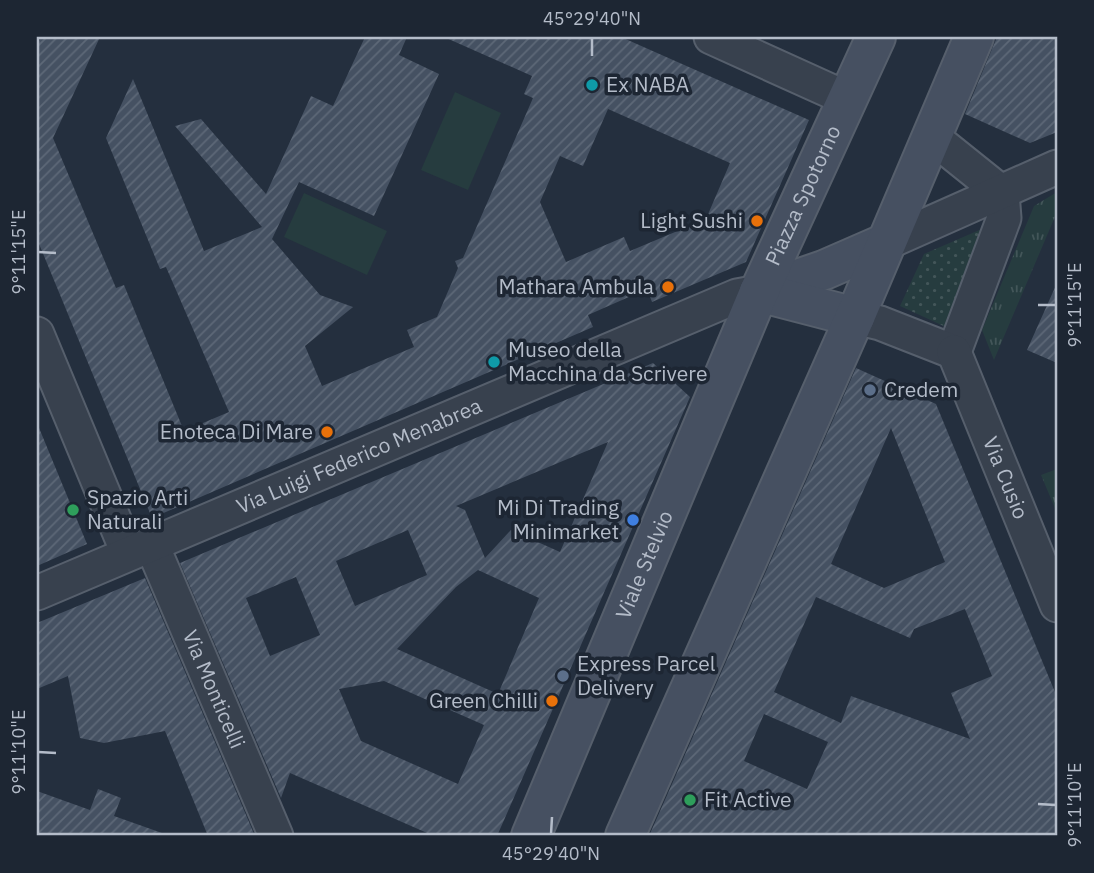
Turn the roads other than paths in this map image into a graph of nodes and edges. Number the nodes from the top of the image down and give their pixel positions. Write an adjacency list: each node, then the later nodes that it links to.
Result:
1 (711, 37): 4 (street)
2 (876, 37): 4 (main road)
3 (974, 37): 5 (main road)
4 (848, 99): 9 (main road, Piazza Spotorno)
5 (931, 136): 7 (street); 8 (main road)
6 (1057, 167): 7 (street, Piazza Spotorno)
7 (1002, 193): 8 (street, Piazza Spotorno); 12 (street)
8 (886, 243): 9 (main road, Piazza Spotorno); 10 (main road)
9 (760, 292): 10 (main road, Piazza Spotorno); 13 (street, Via Luigi Federico Menabrea); 17 (main road, Viale Stelvio)
10 (855, 317): 12 (street, Piazza Spotorno); 18 (main road)
11 (37, 334): 13 (street, Via Monticelli)
12 (954, 352): 15 (street, Via Cusio)
13 (140, 548): 14 (street, Via Luigi Federico Menabrea); 16 (street, Via Monticelli)
14 (37, 593)
15 (1057, 606)
16 (276, 836)
17 (531, 836)
18 (625, 836)

